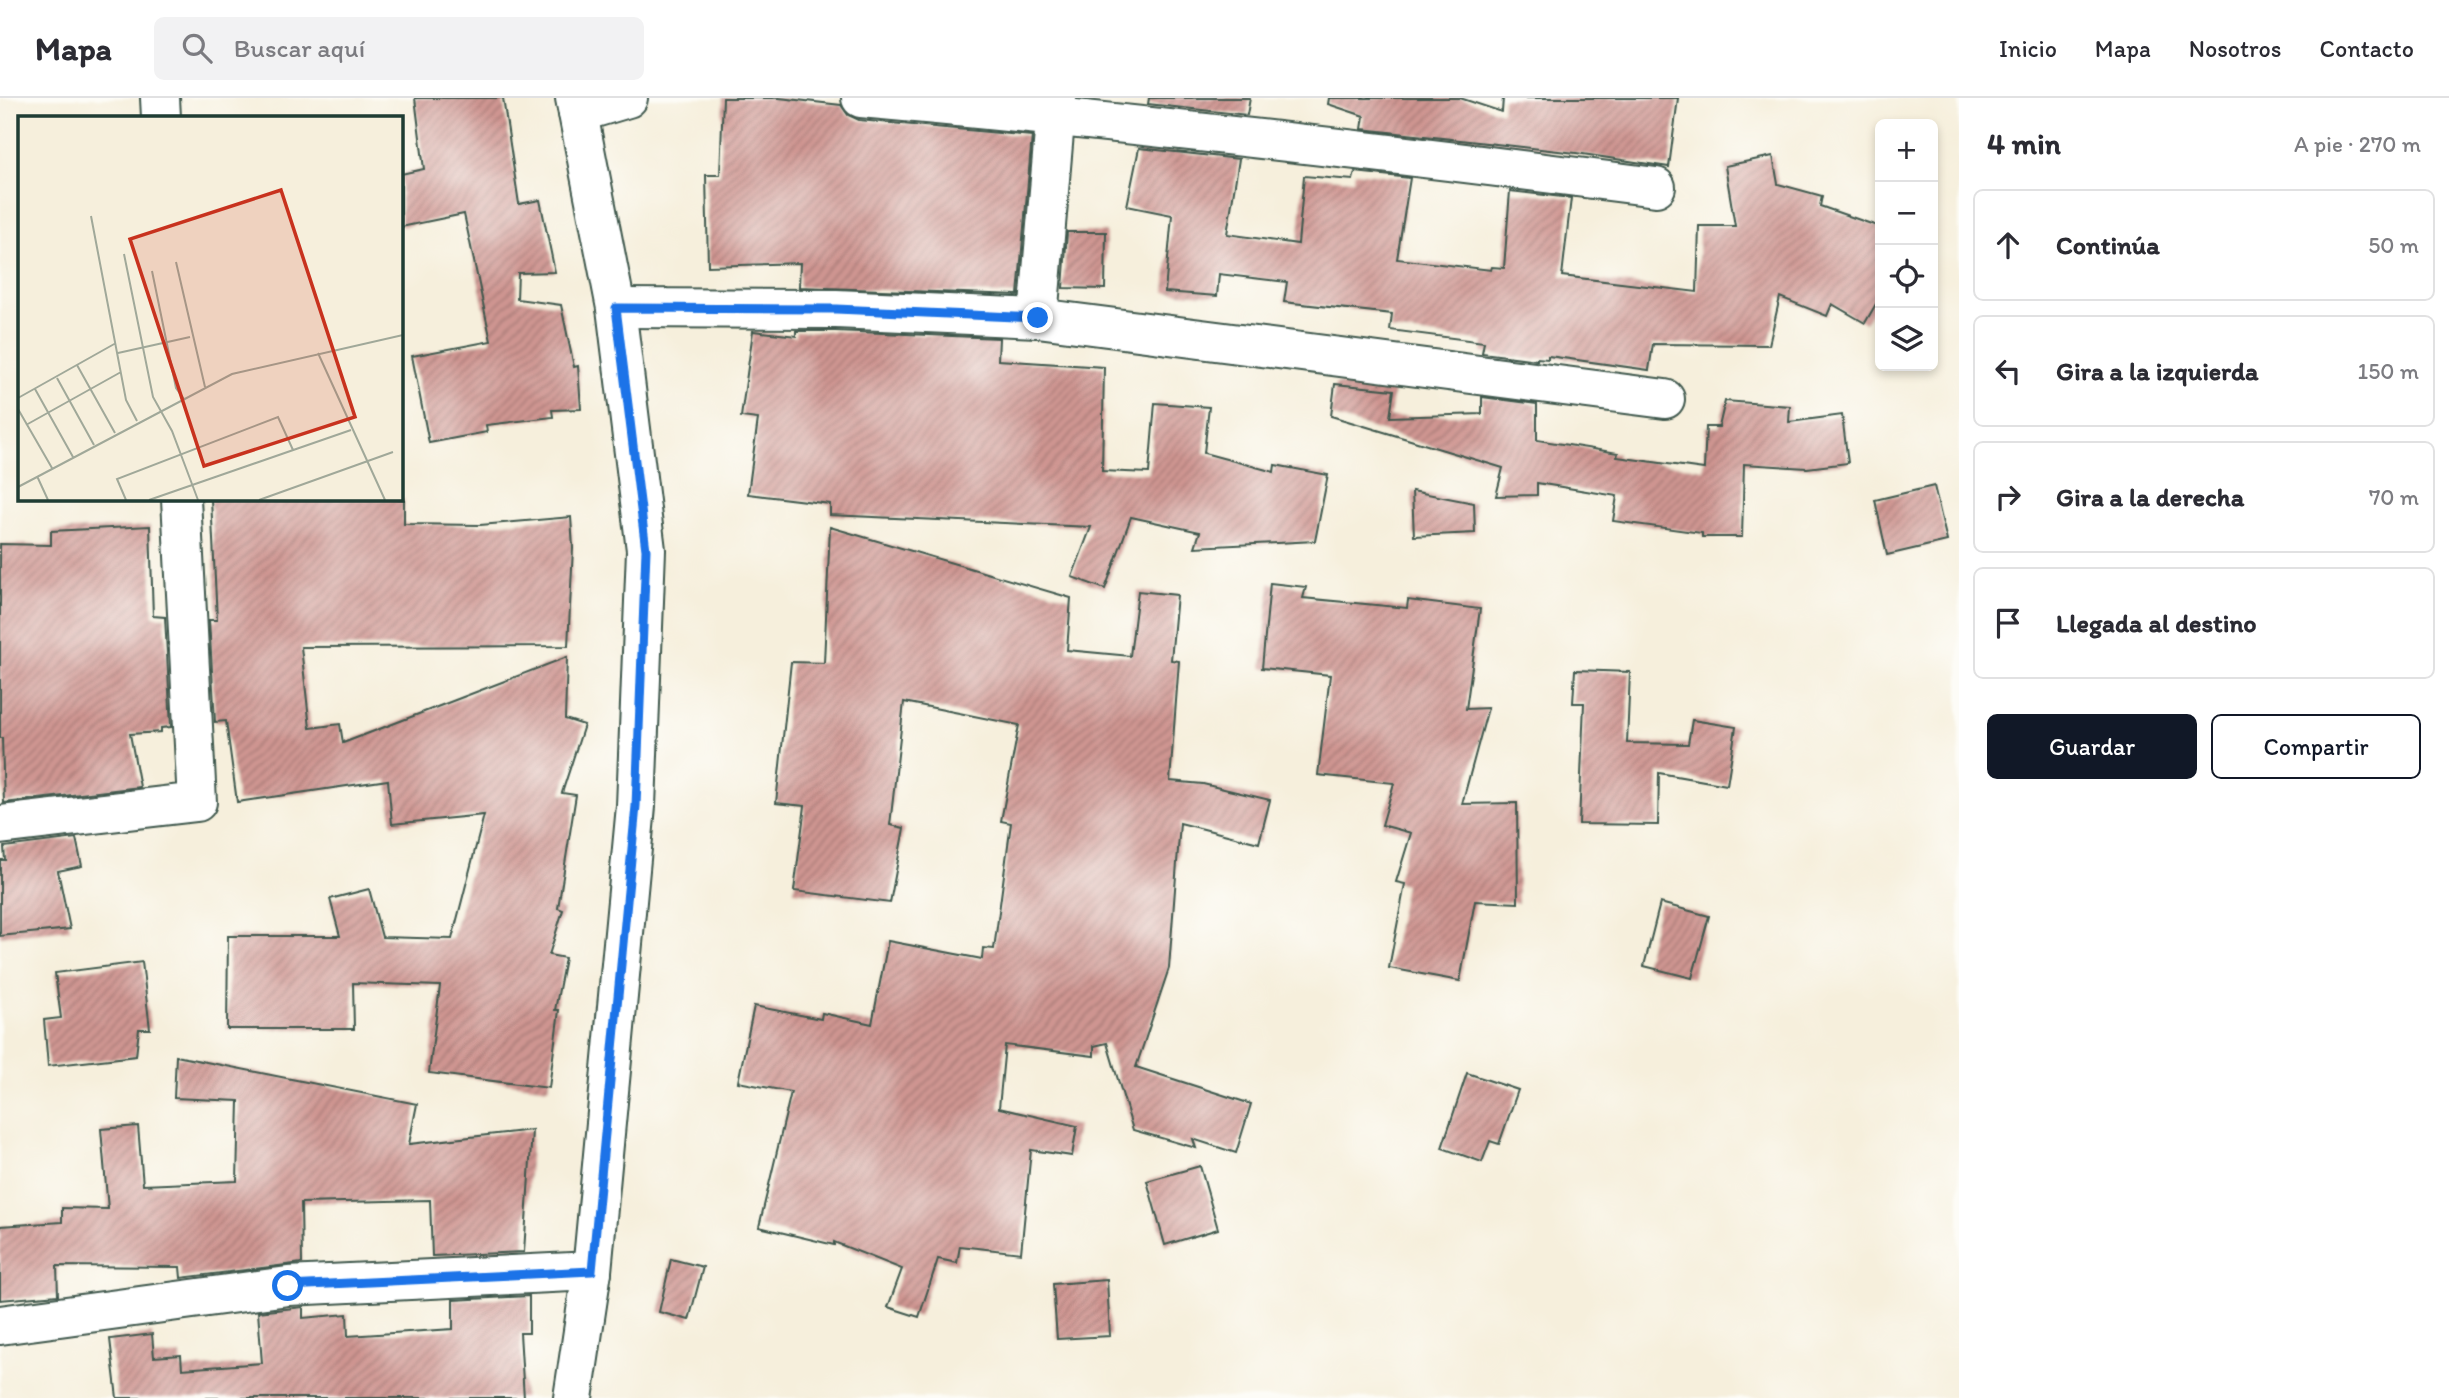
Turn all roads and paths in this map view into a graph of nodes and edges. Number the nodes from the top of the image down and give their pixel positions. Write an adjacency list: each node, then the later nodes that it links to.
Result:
1 (160, 98): 6 (street)
2 (628, 98): 4 (street)
3 (861, 98): 5 (street)
4 (577, 105): 8 (street)
5 (1056, 107): 7 (street); 9 (street)
6 (161, 116)
7 (1656, 187)
8 (616, 308): 9 (street); 13 (street)
9 (1038, 318): 10 (street)
10 (1665, 399)
11 (181, 500): 12 (street)
12 (0, 825)
13 (592, 1271): 14 (street); 15 (street)
14 (0, 1325)
15 (573, 1398)

